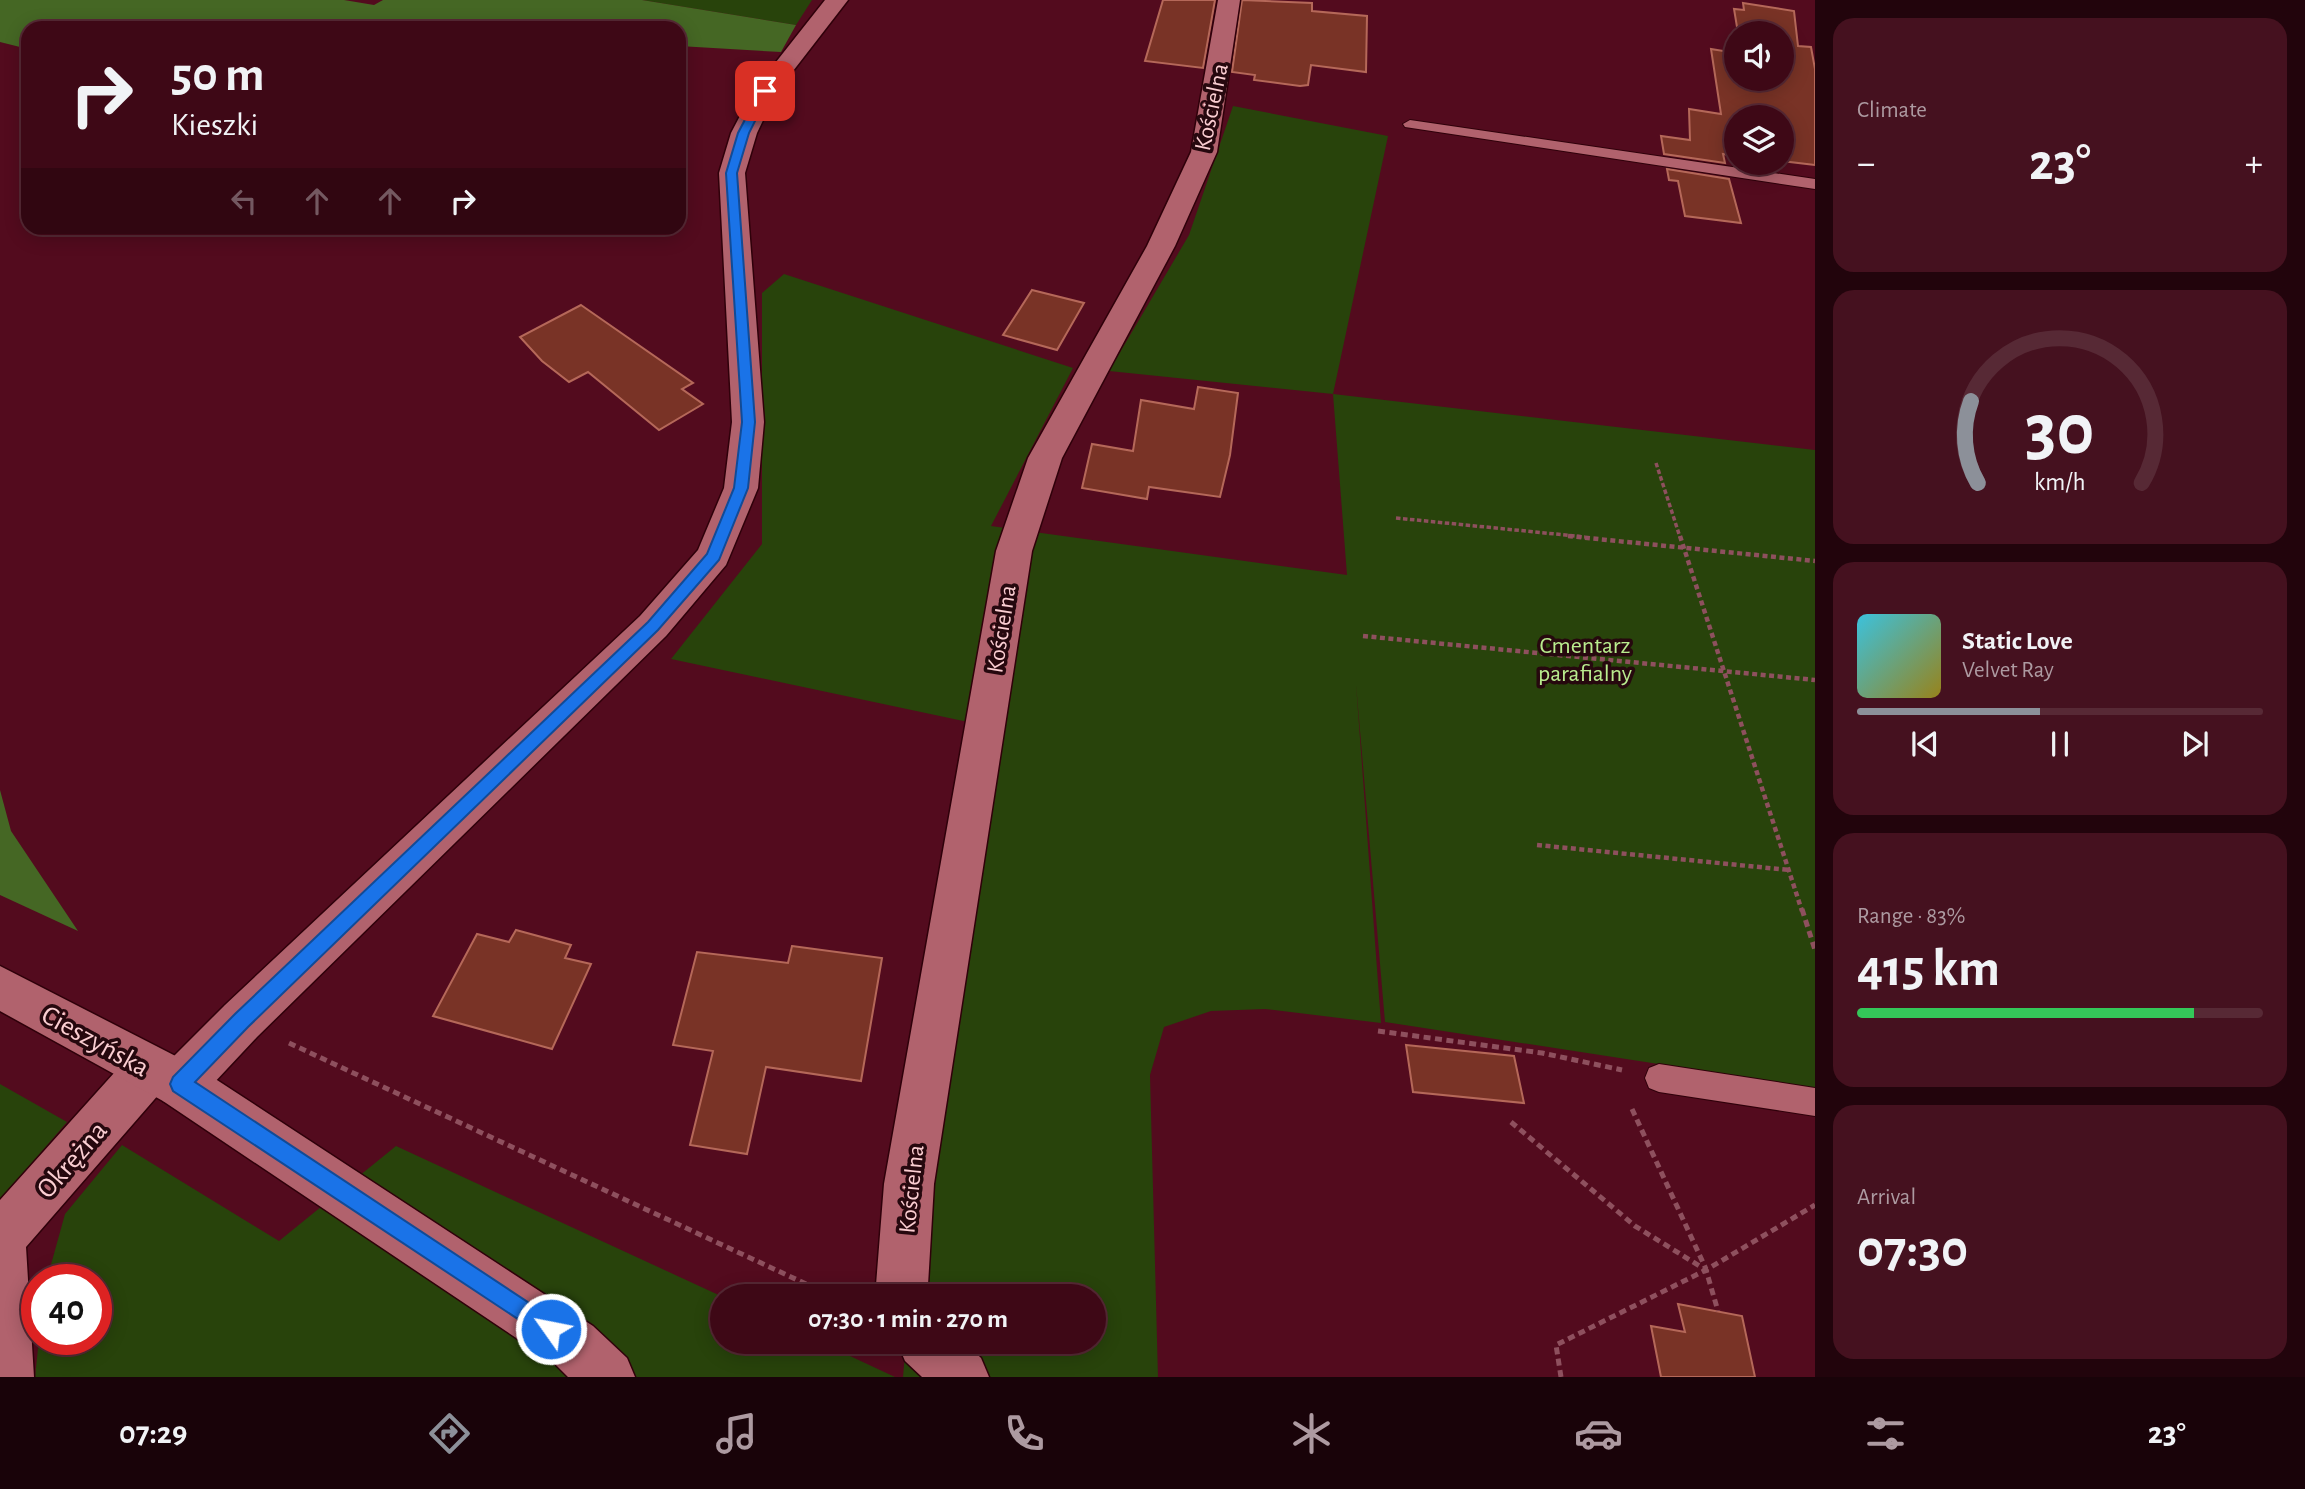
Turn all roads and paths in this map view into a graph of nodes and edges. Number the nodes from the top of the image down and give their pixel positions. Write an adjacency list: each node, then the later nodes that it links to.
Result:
1 (837, 0): 16 (street, Okrężna)
2 (1228, 0): 27 (street, Kościelna)
3 (1410, 124): 4 (lane)
4 (1815, 184)
5 (1656, 463): 7 (path)
6 (1396, 518): 7 (path)
7 (1684, 548): 8 (path); 10 (path)
8 (1815, 561)
9 (1363, 636): 10 (path)
10 (1724, 671): 11 (path); 13 (path)
11 (1815, 680)
12 (1537, 845): 13 (path)
13 (1789, 870): 14 (path)
14 (1815, 950)
15 (0, 987): 18 (street, Cieszyńska)
16 (242, 1021): 18 (street, Okrężna); 26 (path)
17 (1378, 1031): 19 (path)
18 (165, 1077): 24 (street, Okrężna); 31 (street, Cieszyńska)
19 (1658, 1078): 20 (lane)
20 (1815, 1102)
21 (1511, 1122): 25 (path)
22 (1638, 1126): 25 (path)
23 (1815, 1205): 25 (path)
24 (0, 1239): 30 (street, Okrężna)
25 (1706, 1270): 28 (path); 33 (path)
26 (806, 1284)
27 (902, 1284)
28 (1718, 1311)
29 (937, 1354): 32 (street)
30 (7, 1377)
31 (608, 1377)
32 (962, 1377)
33 (1561, 1377)

